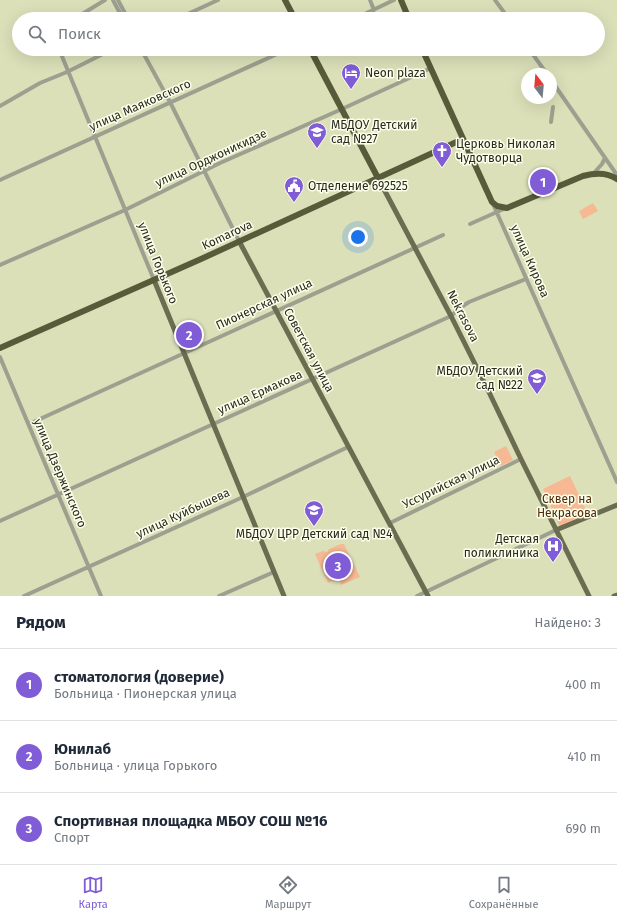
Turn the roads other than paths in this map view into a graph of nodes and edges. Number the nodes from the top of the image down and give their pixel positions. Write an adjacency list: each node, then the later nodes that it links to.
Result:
1 (105, 0): 11 (street)
2 (113, 0): 12 (street)
3 (118, 0): 13 (street)
4 (218, 0): 14 (street)
5 (285, 0): 15 (highway)
6 (370, 0): 10 (street)
7 (394, 0): 10 (street)
8 (401, 0): 17 (highway)
9 (495, 0): 18 (street)
10 (374, 10): 16 (street)
11 (85, 12)
12 (119, 12)
13 (124, 12)
14 (192, 12)
15 (291, 12)
16 (370, 12)
17 (406, 12)
18 (503, 12)
19 (61, 56): 28 (street, улица Горького)
20 (99, 56): 28 (street)
21 (145, 56): 30 (street, Советская улица)
22 (272, 56): 30 (street, улица Маяковского)
23 (314, 56): 33 (highway, Nekrasova)
24 (425, 56): 26 (highway, улица Кирова)
25 (534, 56): 27 (street)
26 (430, 68): 33 (street, улица Орджоникидзе); 36 (highway, улица Кирова)
27 (543, 68)
28 (67, 72): 31 (street); 35 (street, улица Горького)
29 (557, 89): 37 (street)
30 (170, 102): 35 (street, улица Маяковского); 38 (street, Советская улица)
31 (0, 106)
32 (553, 107): 34 (street)
33 (342, 109): 38 (street, улица Орджоникидзе); 41 (highway, Nekrasova)
34 (551, 122)
35 (96, 136): 42 (street, улица Маяковского); 45 (street, улица Горького)
36 (463, 139): 41 (highway, Komarova); 43 (highway, улица Кирова)
37 (605, 158): 39 (street); 40 (street)
38 (204, 171): 45 (street, улица Орджоникидзе); 49 (street, Советская улица)
39 (593, 174): 40 (highway); 44 (highway)
40 (616, 177)
41 (378, 178): 49 (highway, Komarova); 50 (main road, Nekrasova)
42 (0, 180)
43 (492, 202): 44 (highway); 46 (street, улица Кирова)
44 (507, 208): 46 (street)
45 (125, 210): 51 (street, улица Орджоникидзе); 53 (street, улица Горького)
46 (496, 212): 47 (street); 52 (street, улица Кирова)
47 (470, 224)
48 (443, 235): 50 (street, Пионерская улица)
49 (239, 241): 53 (highway, Komarova); 54 (main road, Советская улица)
50 (415, 247): 54 (street, Пионерская улица); 55 (main road, Nekrasova)
51 (0, 265)
52 (526, 279): 55 (street, улица Ермакова); 64 (street, улица Кирова)
53 (154, 280): 56 (highway, Komarova); 57 (main road, улица Горького)
54 (276, 311): 57 (street, Пионерская улица); 59 (main road, Советская улица)
55 (452, 316): 59 (street, улица Ермакова); 63 (main road, Nekrasova)
56 (0, 348)
57 (184, 353): 60 (street, Пионерская улица); 61 (main road, улица Горького)
58 (0, 357): 60 (street, улица Дзержинского)
59 (313, 379): 61 (street, улица Ермакова); 62 (main road, Советская улица)
60 (29, 424): 65 (street, улица Дзержинского)
61 (213, 424): 65 (street, улица Ермакова); 66 (main road, улица Горького)
62 (348, 447): 66 (street, улица Куйбышева); 69 (main road, Советская улица)
63 (520, 459): 69 (street, Уссурийская улица); 70 (main road, Nekrasova)
64 (617, 482)
65 (59, 494): 68 (street, улица Ермакова); 71 (street, улица Дзержинского)
66 (243, 497): 71 (street, улица Куйбышева); 72 (main road, улица Горького)
67 (617, 505): 70 (main road)
68 (0, 522)
69 (390, 523): 73 (main road, Советская улица)
70 (556, 530): 73 (street); 79 (main road, Nekrasova)
71 (89, 567): 74 (street, улица Куйбышева); 75 (street, улица Дзержинского)
72 (274, 572): 76 (street); 77 (main road, улица Горького)
73 (427, 594): 78 (street)
74 (24, 596)
75 (102, 596)
76 (219, 596)
77 (284, 596)
78 (417, 596)
79 (589, 596)

